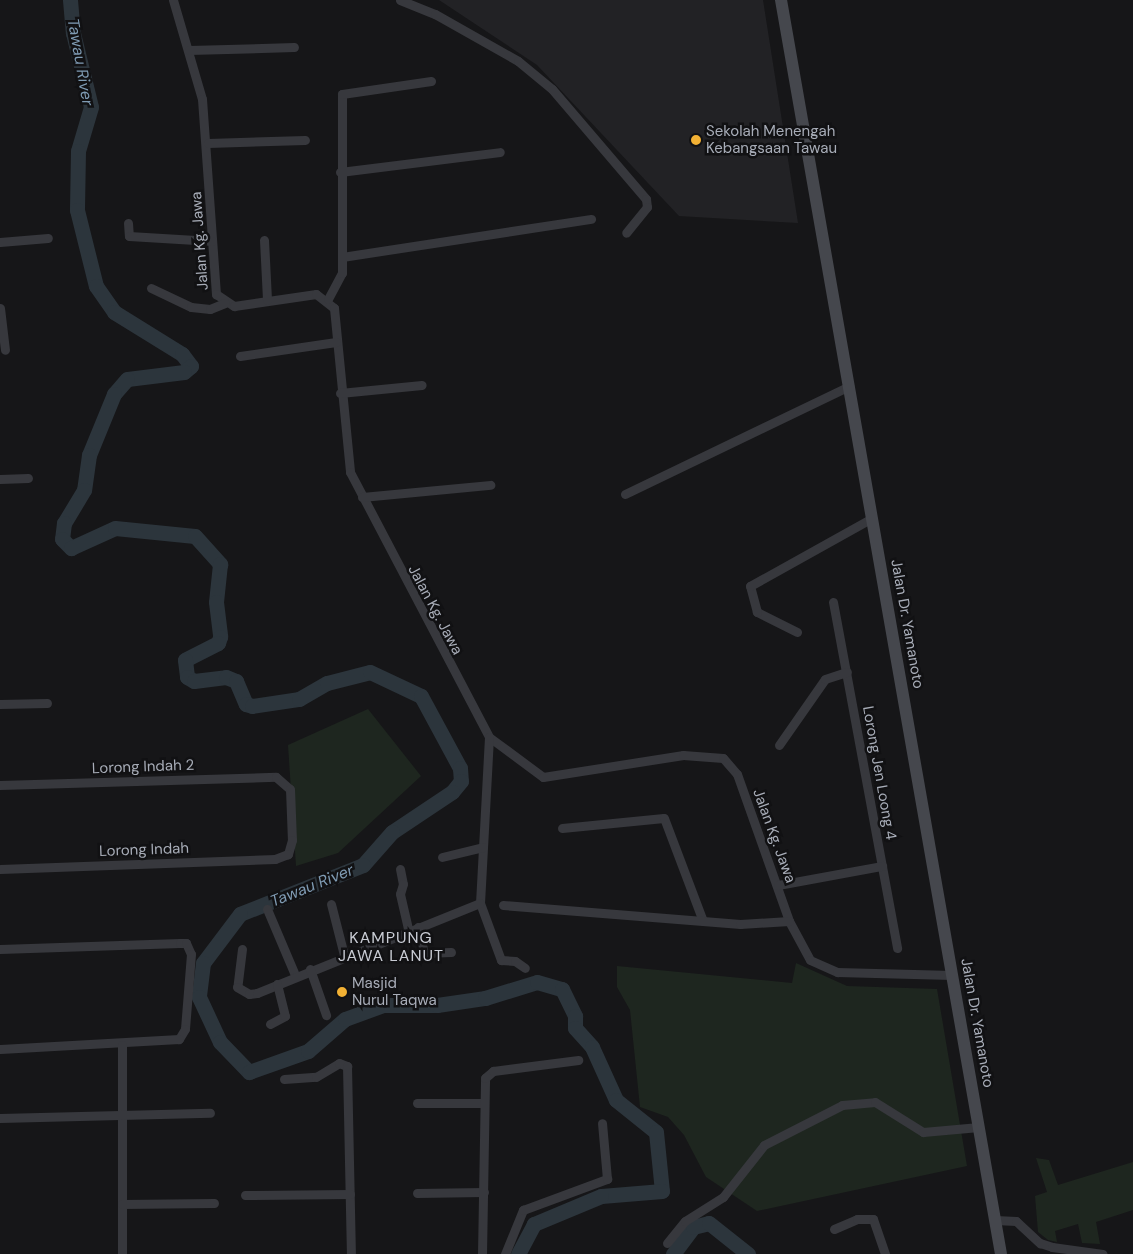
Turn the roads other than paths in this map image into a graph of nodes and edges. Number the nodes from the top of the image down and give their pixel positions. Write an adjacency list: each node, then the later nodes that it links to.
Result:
1 (173, 0): 5 (street, Jalan Kg. Jawa)
2 (400, 0): 13 (street)
3 (782, 0): 29 (street, Jalan Dr. Yamanoto)
4 (294, 46): 5 (street)
5 (189, 50): 8 (street, Jalan Kg. Jawa)
6 (431, 82): 10 (street)
7 (305, 140): 8 (street)
8 (208, 143): 16 (street, Jalan Kg. Jawa)
9 (500, 152): 10 (street)
10 (340, 172): 18 (street)
11 (591, 219): 18 (street)
12 (128, 223): 16 (street)
13 (626, 233)
14 (48, 238): 17 (street)
15 (264, 240): 21 (street)
16 (212, 241): 22 (street, Jalan Kg. Jawa)
17 (0, 242)
18 (342, 257): 20 (street)
19 (151, 288): 22 (street)
20 (328, 299): 21 (street, Jalan Kg. Jawa); 25 (street, Jalan Kg. Jawa)
21 (267, 300): 22 (street, Jalan Kg. Jawa)
22 (225, 303)
23 (0, 308): 24 (street)
24 (1, 321): 26 (street)
25 (336, 342): 27 (street); 30 (street, Jalan Kg. Jawa)
26 (5, 350)
27 (240, 356)
28 (422, 386): 30 (street)
29 (849, 386): 34 (street); 36 (street, Jalan Dr. Yamanoto)
30 (340, 393): 35 (street, Jalan Kg. Jawa)
31 (28, 478): 32 (street)
32 (0, 479)
33 (490, 485): 35 (street)
34 (625, 494)
35 (362, 498): 42 (street, Jalan Kg. Jawa)
36 (872, 518): 38 (street); 69 (street, Jalan Dr. Yamanoto)
37 (833, 602): 39 (street, Lorong Jen Loong 4)
38 (797, 632)
39 (847, 672): 43 (street); 49 (street, Lorong Jen Loong 4)
40 (47, 702): 41 (street)
41 (0, 704)
42 (489, 737): 46 (street); 52 (street, Jalan Kg. Jawa)
43 (779, 745)
44 (0, 785): 47 (street, Lorong Indah 2)
45 (562, 828): 57 (street)
46 (483, 847): 48 (street); 53 (street)
47 (288, 854): 51 (street, Lorong Indah)
48 (442, 857)
49 (882, 866): 52 (street); 61 (street, Lorong Jen Loong 4)
50 (400, 868): 60 (street)
51 (0, 869)
52 (778, 885): 58 (street, Jalan Kg. Jawa)
53 (480, 903): 59 (street); 66 (street)
54 (331, 904): 65 (street)
55 (503, 905): 57 (street)
56 (267, 908): 68 (street)
57 (703, 921): 58 (street)
58 (789, 921): 69 (street, Jalan Kg. Jawa)
59 (418, 927): 60 (street); 64 (street)
60 (408, 930): 65 (street)
61 (897, 948)
62 (0, 949): 73 (street)
63 (242, 949): 70 (street)
64 (452, 952)
65 (344, 955): 67 (street)
66 (525, 968)
67 (310, 969): 68 (street); 71 (street)
68 (295, 975): 70 (street)
69 (952, 975): 83 (street, Jalan Dr. Yamanoto)
70 (278, 984): 72 (street)
71 (326, 1015)
72 (270, 1024)
73 (122, 1045): 74 (street); 80 (street)
74 (0, 1048)
75 (578, 1060): 78 (street)
76 (284, 1080): 86 (street)
77 (417, 1103): 78 (street)
78 (484, 1103): 85 (street)
79 (210, 1113): 80 (street)
80 (122, 1114): 81 (street); 89 (street)
81 (0, 1118)
82 (602, 1123): 96 (street)
83 (979, 1127): 90 (street, Jalan Dr. Yamanoto); 92 (street)
84 (416, 1192): 85 (street)
85 (484, 1192): 95 (street)
86 (350, 1194): 87 (street); 94 (street)
87 (245, 1195)
88 (214, 1202): 89 (street)
89 (122, 1204): 93 (street)
90 (995, 1220): 98 (street, Jalan Dr. Yamanoto); 99 (street)
91 (834, 1229): 97 (street)
92 (667, 1243)
93 (122, 1254)
94 (351, 1254)
95 (482, 1254)
96 (506, 1254)
97 (884, 1254)
98 (1001, 1254)
99 (1103, 1254)

